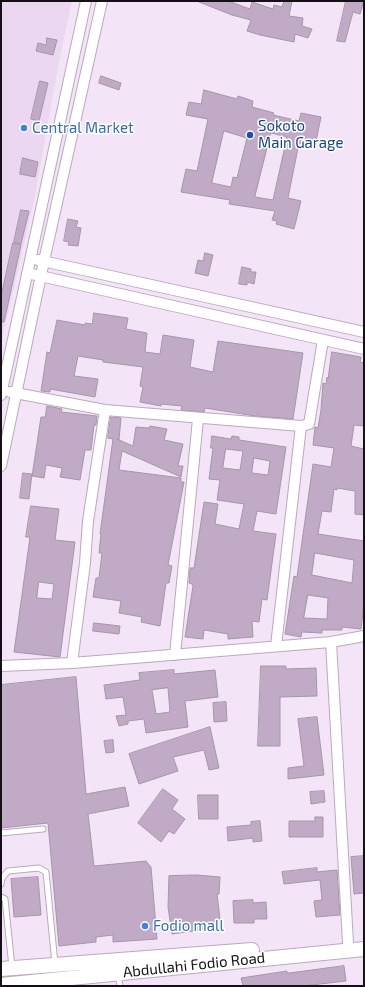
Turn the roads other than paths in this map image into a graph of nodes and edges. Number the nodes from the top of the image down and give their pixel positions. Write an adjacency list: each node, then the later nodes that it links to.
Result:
1 (86, 1): 3 (street)
2 (102, 1): 4 (street)
3 (30, 258): 4 (street); 5 (street)
4 (44, 261): 6 (street); 7 (street)
5 (27, 273): 6 (street); 10 (street)
6 (41, 276): 8 (street); 11 (street)
7 (364, 332)
8 (323, 340): 9 (street); 14 (street)
9 (364, 349)
10 (2, 388): 11 (street)
11 (16, 394): 12 (street); 15 (street)
12 (105, 410): 13 (street); 20 (street)
13 (198, 419): 14 (street); 19 (street)
14 (301, 426): 18 (street)
15 (1, 466)
16 (364, 636): 17 (street)
17 (330, 642): 18 (street); 27 (street)
18 (276, 646): 19 (street)
19 (175, 655): 20 (street)
20 (72, 663): 21 (street)
21 (1, 666)
22 (43, 829): 23 (lane)
23 (1, 833)
24 (1, 884): 29 (lane)
25 (1, 897): 30 (lane)
26 (364, 941): 27 (main road, Abdullahi Fodio Road)
27 (348, 943): 29 (main road, Abdullahi Fodio Road)
28 (364, 949): 31 (main road, Abdullahi Fodio Road)
29 (55, 965): 30 (main road, Abdullahi Fodio Road)
30 (6, 969)
31 (119, 980): 32 (main road, Abdullahi Fodio Road)
32 (77, 981): 34 (main road, Abdullahi Fodio Road)
33 (1, 985): 34 (main road, Abdullahi Fodio Road)
34 (16, 985)

